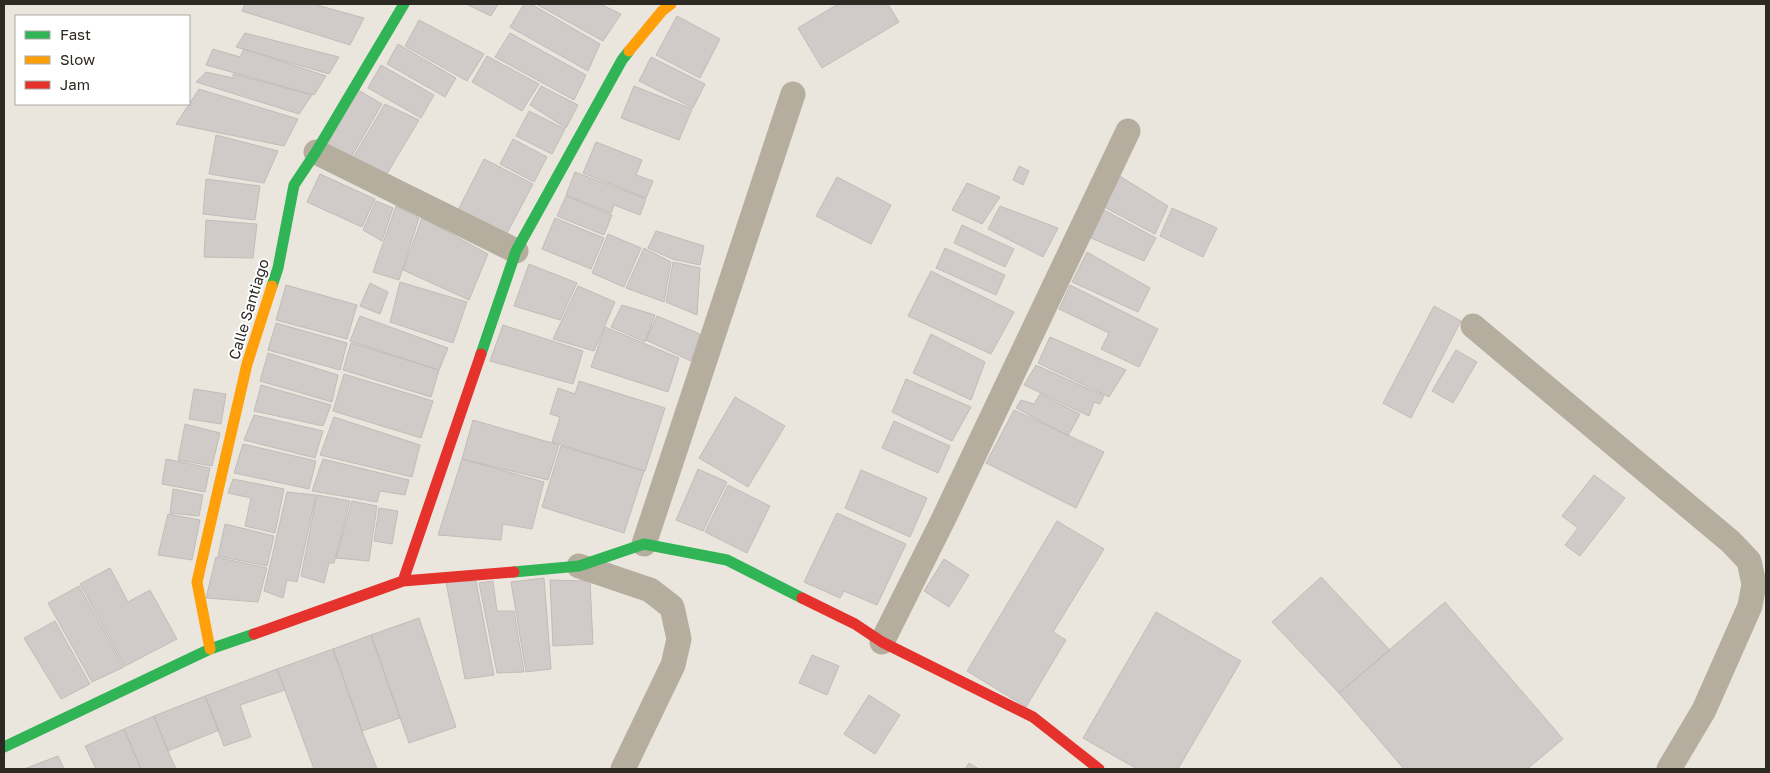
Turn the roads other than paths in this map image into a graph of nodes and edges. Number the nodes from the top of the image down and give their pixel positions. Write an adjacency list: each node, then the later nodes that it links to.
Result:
1 (404, 4): 5 (street, Calle Santiago)
2 (671, 4): 6 (street)
3 (793, 94): 8 (street)
4 (1128, 131): 11 (street)
5 (316, 152): 6 (street); 12 (street, Calle Santiago)
6 (516, 251): 10 (street)
7 (1473, 326): 16 (street)
8 (644, 544): 9 (street); 11 (street)
9 (579, 566): 10 (street); 14 (street)
10 (403, 580): 12 (street)
11 (882, 642): 15 (street)
12 (210, 648): 13 (street)
13 (4, 747)
14 (622, 769)
15 (1099, 769)
16 (1669, 769)

